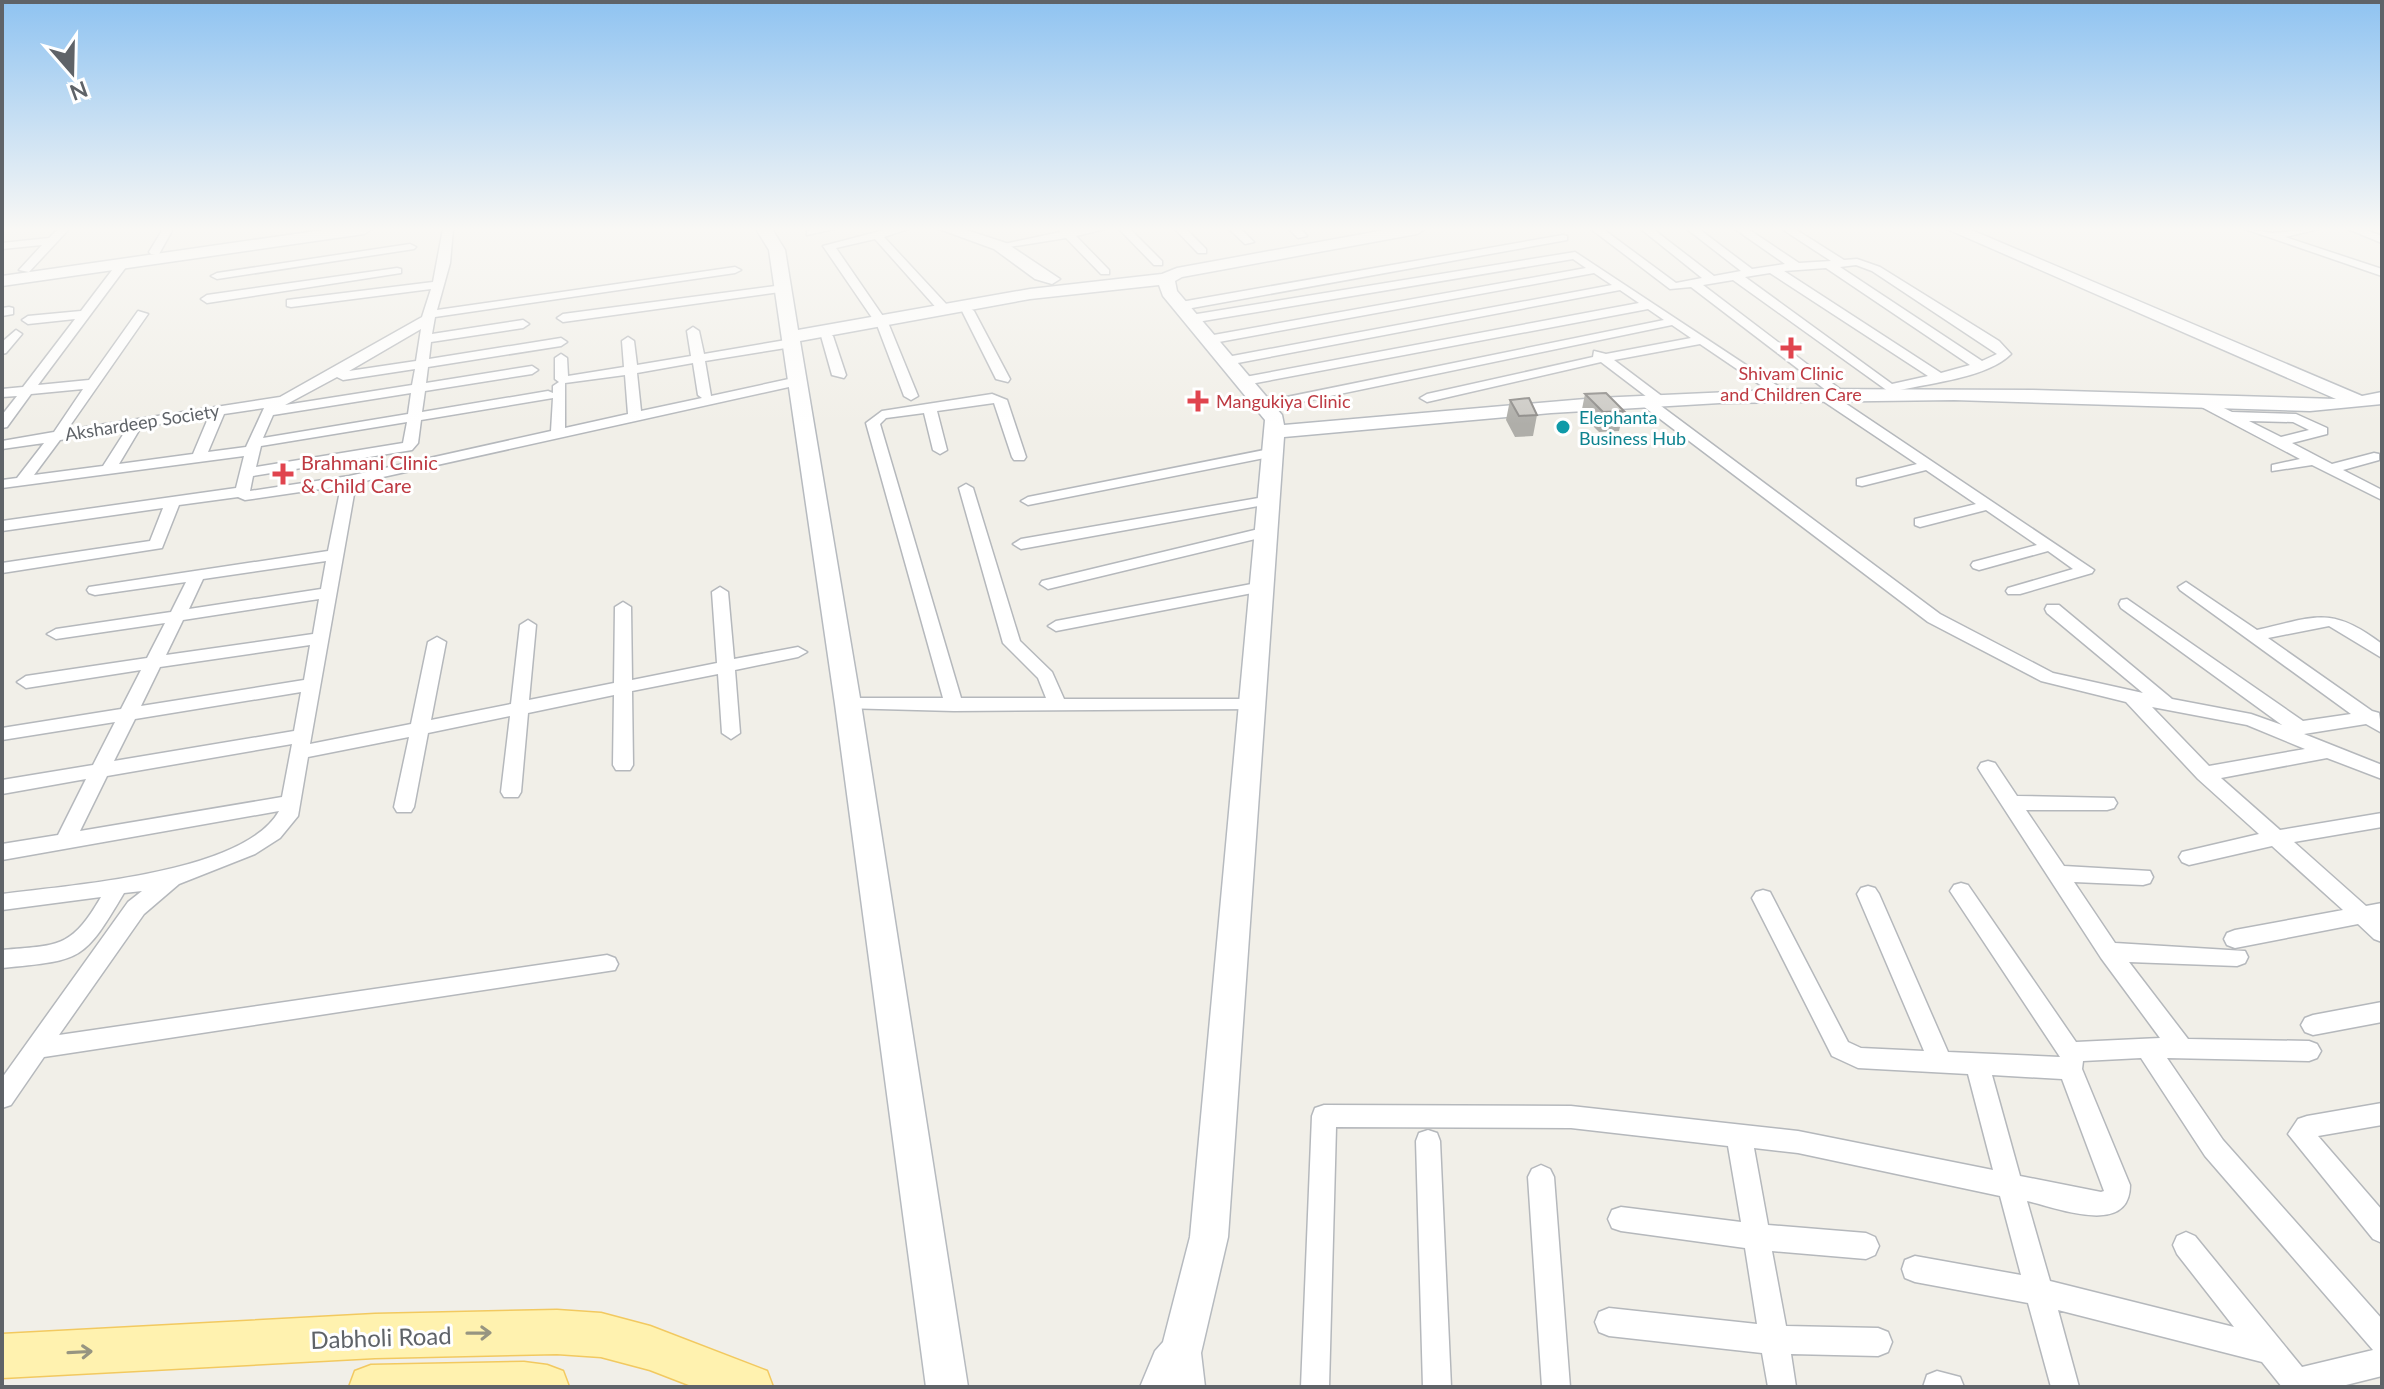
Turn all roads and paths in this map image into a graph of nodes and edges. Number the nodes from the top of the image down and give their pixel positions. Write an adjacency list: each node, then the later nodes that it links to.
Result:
1 (100, 294): 34 (street)
2 (257, 294): 27 (street)
3 (366, 294): 28 (street)
4 (436, 294): 36 (street)
5 (580, 294): 36 (street)
6 (746, 294): 37 (street)
7 (784, 294): 47 (street)
8 (862, 294): 41 (street)
9 (930, 294): 31 (street)
10 (1023, 294): 31 (street)
11 (1042, 294): 32 (street)
12 (1153, 294): 93 (street)
13 (1170, 294): 33 (street)
14 (1280, 294): 33 (street)
15 (1319, 294): 33 (street)
16 (1463, 294): 48 (street)
17 (1517, 294): 29 (street)
18 (1586, 294): 29 (street)
19 (1634, 294): 30 (street)
20 (1706, 294): 78 (street)
21 (1761, 294): 71 (street)
22 (1810, 294): 63 (street)
23 (1878, 294): 59 (street)
24 (1915, 294): 59 (street)
25 (2110, 294): 75 (street)
26 (2132, 294): 73 (street)
27 (207, 299)
28 (291, 303)
29 (1532, 305): 40 (street); 57 (street)
30 (1650, 305): 39 (street); 40 (street)
31 (944, 309): 41 (street)
32 (968, 311): 41 (street); 65 (street)
33 (1186, 313): 48 (street)
34 (85, 314): 38 (street); 70 (street)
35 (142, 314): 68 (street)
36 (429, 317): 46 (street); 64 (street)
37 (563, 318)
38 (28, 320)
39 (1675, 321): 49 (street); 50 (street)
40 (1555, 322): 49 (street); 67 (street)
41 (882, 323): 45 (street); 47 (street); 76 (street)
42 (523, 324): 46 (street)
43 (693, 331): 56 (street)
44 (16, 334): 53 (street)
45 (827, 336): 47 (street); 62 (street)
46 (425, 339): 58 (street)
47 (792, 340): 56 (street); 66 (street)
48 (1208, 340): 57 (street)
49 (1580, 340): 55 (street); 93 (street)
50 (1702, 340): 55 (street); 77 (street)
51 (628, 341): 61 (street)
52 (561, 342): 58 (street)
53 (2, 350)
54 (561, 358): 61 (street)
55 (1604, 358): 79 (street); 81 (street)
56 (698, 359): 61 (street); 74 (street)
57 (1227, 361): 67 (street)
58 (421, 364): 64 (street); 69 (street)
59 (1980, 366): 63 (street)
60 (532, 370): 69 (street)
61 (631, 370): 90 (street)
62 (839, 375)
63 (1937, 376): 71 (street)
64 (327, 378): 80 (street)
65 (1003, 379)
66 (798, 381): 90 (street); 154 (street)
67 (1245, 381): 93 (street)
68 (93, 384): 70 (street); 94 (street)
69 (418, 388): 87 (street); 88 (street)
70 (27, 391): 72 (street); 92 (street)
71 (1896, 392): 78 (street); 82 (street)
72 (2, 393)
73 (2375, 394): 75 (street); 83 (street); 86 (street)
74 (705, 395)
75 (2343, 395): 83 (street)
76 (911, 396)
77 (1786, 396): 78 (street); 81 (street)
78 (1833, 396): 104 (street)
79 (1427, 398)
80 (282, 400): 85 (street, Akshardeep Society); 87 (street)
81 (1652, 400): 93 (street); 153 (street)
82 (2199, 400): 83 (street); 89 (street)
83 (2266, 402)
84 (929, 407): 99 (street); 100 (street); 156 (street)
85 (219, 410): 91 (street, Akshardeep Society); 102 (street)
86 (2382, 410)
87 (268, 412): 98 (street)
88 (415, 415): 95 (street); 98 (street); 108 (street)
89 (2229, 416): 96 (street); 96 (street)
90 (635, 417): 95 (street)
91 (137, 423): 94 (street, Akshardeep Society); 107 (street)
92 (2, 424)
93 (1273, 427): 116 (street); 117 (street)
94 (58, 433): 97 (street, Akshardeep Society); 110 (street)
95 (558, 434): 109 (street)
96 (2279, 442): 103 (street)
97 (2, 445)
98 (255, 447): 102 (street); 108 (street)
99 (940, 450)
100 (1019, 457)
101 (2374, 457): 106 (street)
102 (198, 458): 107 (street)
103 (2314, 460): 105 (street); 106 (street)
104 (1929, 465): 111 (street); 119 (street)
105 (2277, 468)
106 (2330, 469): 115 (street)
107 (108, 470): 110 (street)
108 (247, 473): 114 (street)
109 (349, 480): 114 (street); 125 (street)
110 (22, 481): 112 (street)
111 (1862, 482)
112 (2, 484)
113 (966, 488): 157 (street)
114 (242, 492): 118 (street)
115 (2382, 496)
116 (1270, 500): 122 (street); 123 (street)
117 (1028, 501)
118 (173, 502): 121 (street); 127 (street)
119 (1989, 505): 120 (street); 124 (street)
120 (1920, 522)
121 (2, 526)
122 (1267, 532): 129 (street); 130 (street)
123 (1021, 544)
124 (2050, 546): 126 (street); 133 (street)
125 (333, 555): 128 (street); 135 (street)
126 (1979, 565)
127 (4, 575)
128 (197, 575): 132 (street); 139 (street)
129 (1048, 584)
130 (1262, 587): 141 (street); 158 (street)
131 (2186, 587): 143 (street)
132 (95, 590)
133 (2014, 591)
134 (720, 592): 149 (street)
135 (327, 593): 139 (street); 144 (street)
136 (2127, 604): 163 (street)
137 (623, 607): 152 (street)
138 (2053, 609): 155 (street)
139 (177, 616): 142 (street); 148 (street)
140 (528, 625): 159 (street)
141 (1056, 626)
142 (56, 634)
143 (2253, 636): 147 (street); 161 (street)
144 (319, 638): 148 (street); 151 (street)
145 (437, 642): 162 (street)
146 (798, 652): 149 (street)
147 (2382, 653)
148 (154, 663): 150 (street); 160 (street)
149 (726, 667): 152 (street); 164 (street)
150 (26, 682)
151 (311, 685): 160 (street); 166 (street)
152 (623, 687): 159 (street); 168 (street)
153 (2133, 698): 155 (street); 172 (street)
154 (848, 704): 156 (street); 231 (street)
155 (2168, 704): 163 (street)
156 (954, 705): 157 (street)
157 (1058, 705): 158 (street)
158 (1253, 705): 226 (street)
159 (520, 708): 162 (street); 174 (street)
160 (128, 714): 165 (street); 170 (street)
161 (2378, 720): 163 (street)
162 (419, 728): 166 (street); 178 (street)
163 (2290, 730): 167 (street)
164 (731, 733)
165 (2, 734)
166 (300, 745): 170 (street); 175 (street)
167 (2331, 751): 171 (street); 172 (street)
168 (623, 765)
169 (1988, 768): 176 (street)
170 (100, 770): 173 (street); 181 (street)
171 (2382, 772)
172 (2205, 774): 180 (street)
173 (2, 787)
174 (511, 792)
175 (291, 802): 181 (street); 186 (street)
176 (2011, 803): 177 (street); 184 (street)
177 (2107, 803)
178 (404, 807)
179 (2382, 820): 180 (street)
180 (2275, 838): 183 (street); 192 (street)
181 (65, 841): 182 (street)
182 (2, 852)
183 (2189, 857)
184 (2057, 874): 185 (street); 194 (street)
185 (2143, 877)
186 (172, 878): 187 (street); 199 (street)
187 (118, 886): 191 (street); 195 (street)
188 (1961, 891): 204 (street)
189 (1868, 894): 203 (street)
190 (1763, 898): 203 (street)
191 (2, 902)
192 (2372, 913): 193 (street); 194 (street)
193 (2382, 933)
194 (2109, 952): 201 (street)
195 (2, 959)
196 (607, 964): 199 (street)
197 (2382, 1012): 198 (street)
198 (2313, 1025)
199 (37, 1048): 206 (street)
200 (2147, 1048): 201 (street); 204 (street); 221 (street)
201 (2181, 1048): 202 (street)
202 (2309, 1051)
203 (1940, 1062): 205 (street)
204 (2071, 1062): 205 (street); 211 (street)
205 (1977, 1064): 211 (street)
206 (2, 1097)
207 (2382, 1114): 213 (street)
208 (1739, 1135): 211 (street); 214 (street); 232 (street)
209 (1428, 1141): 233 (street)
210 (1541, 1177): 234 (street)
211 (2010, 1186): 218 (street)
212 (1621, 1219): 214 (street)
213 (2382, 1230)
214 (1756, 1237): 216 (street); 220 (street)
215 (2186, 1245): 223 (street)
216 (1866, 1246)
217 (1915, 1269): 218 (street)
218 (2040, 1292): 223 (street); 236 (street)
219 (1609, 1322): 220 (street)
220 (1775, 1340): 222 (street); 235 (street)
221 (2382, 1340)
222 (1878, 1342)
223 (2267, 1349): 227 (street)
224 (2, 1356): 230 (main road, Dabholi Road, one-way to 230)
225 (2382, 1362): 227 (street)
226 (1176, 1376)
227 (2298, 1385)
228 (371, 1387): 229 (main road)
229 (547, 1387)
230 (751, 1387)
231 (947, 1387)
232 (1315, 1387)
233 (1437, 1387)
234 (1556, 1387)
235 (1782, 1387)
236 (2065, 1387)

